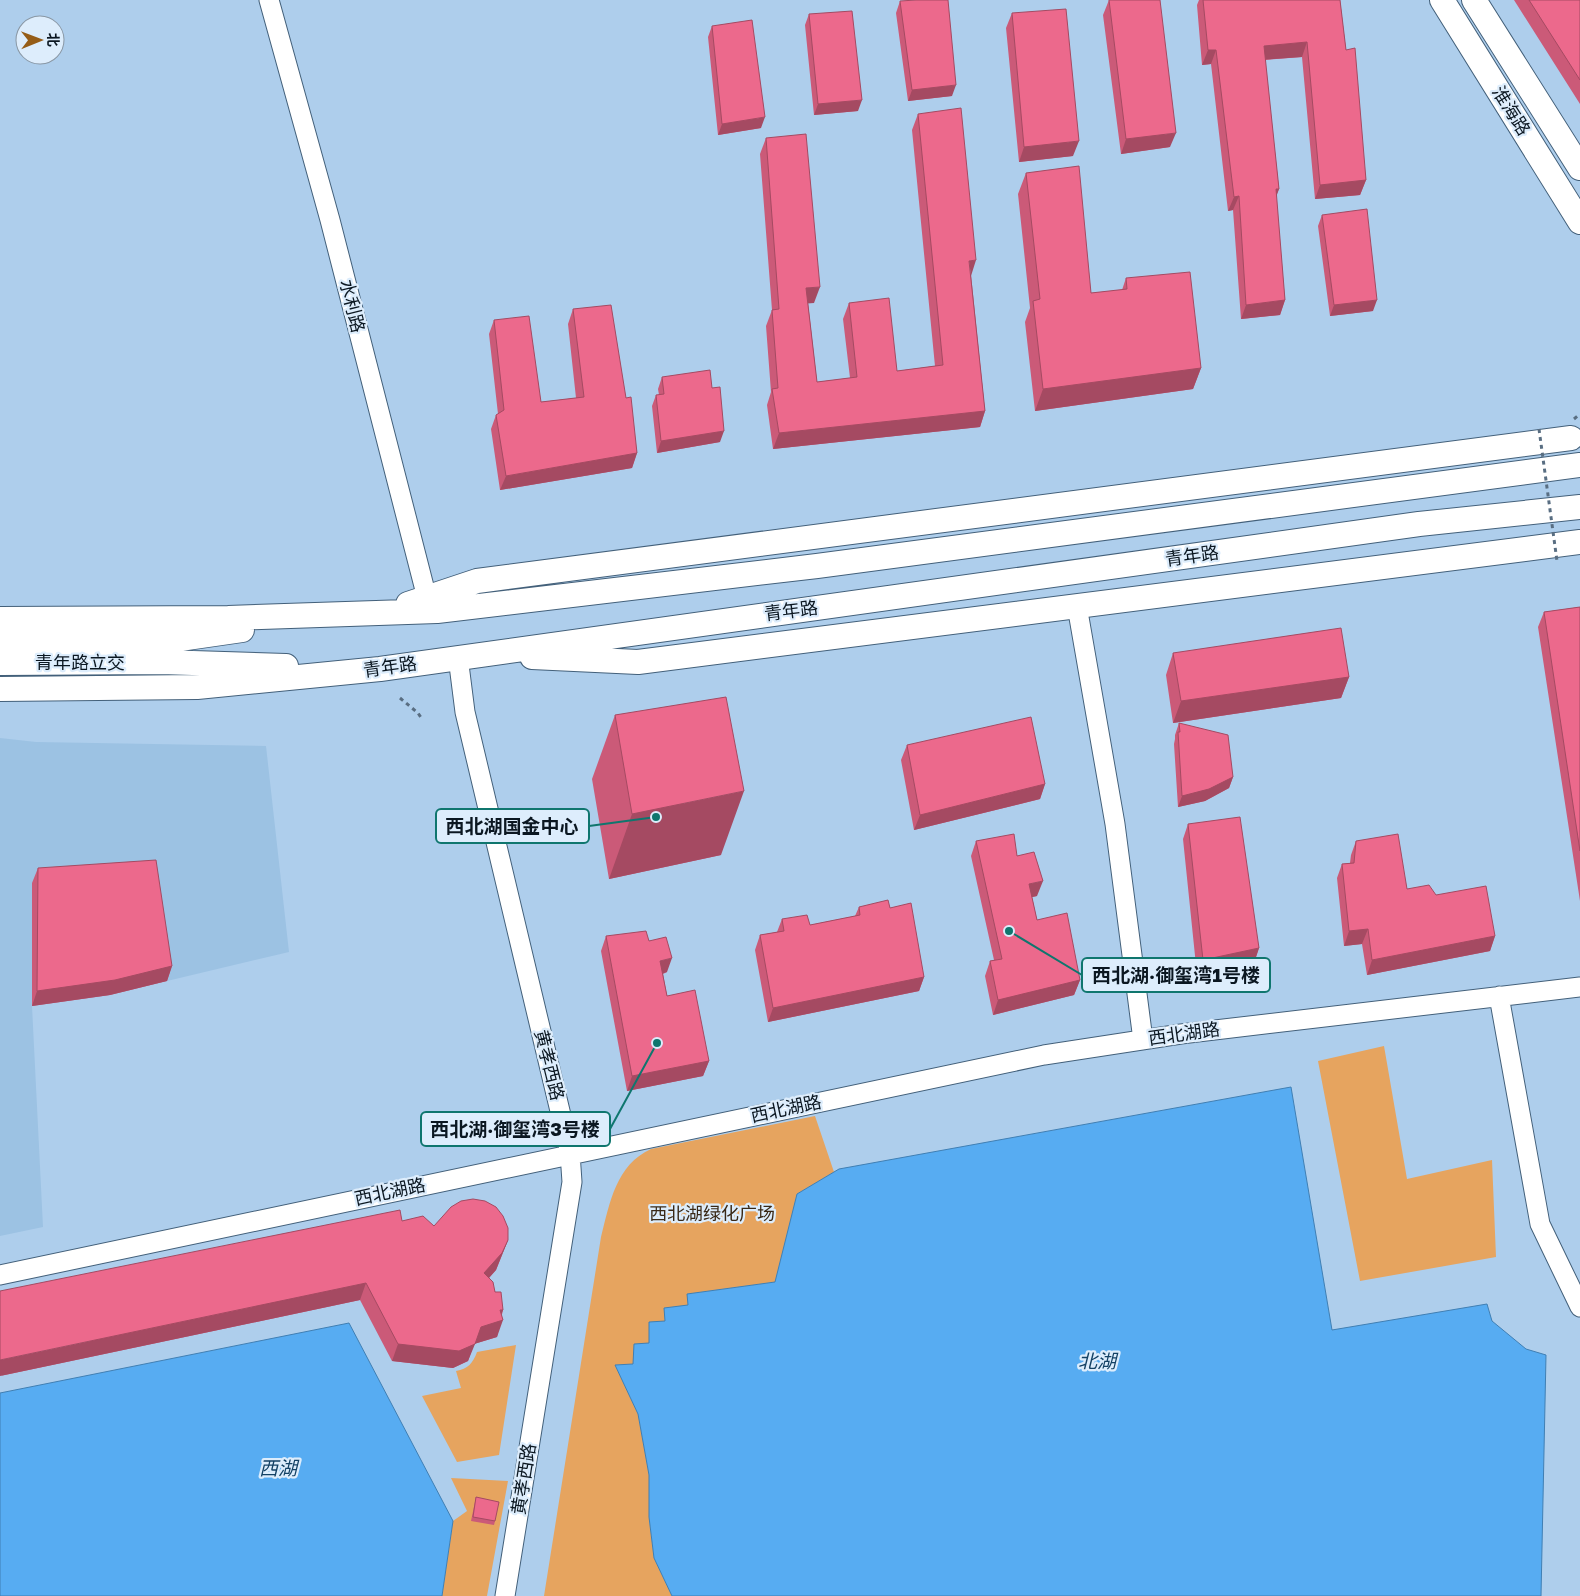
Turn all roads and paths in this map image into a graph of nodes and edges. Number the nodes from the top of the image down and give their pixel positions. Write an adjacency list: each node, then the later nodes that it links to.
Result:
1 (269, 0): 13 (street, 水利路)
2 (1442, 0): 5 (main road, 淮海路)
3 (1474, 0): 4 (main road, 淮海路)
4 (1580, 168)
5 (1580, 222)
6 (1539, 429): 12 (path, bridge)
7 (1576, 436): 9 (main road); 13 (main road)
8 (1580, 465): 9 (main road)
9 (1458, 480): 13 (main road)
10 (1580, 507): 19 (main road, 青年路)
11 (1580, 542): 14 (main road)
12 (1557, 561)
13 (432, 604): 15 (main road)
14 (1077, 606): 19 (main road); 27 (street)
15 (369, 614): 16 (main road); 18 (main road)
16 (0, 619)
17 (0, 643): 18 (main road, 青年路立交)
18 (160, 652): 20 (main road, 青年路立交); 21 (main road)
19 (468, 656): 21 (main road, 青年路); 28 (street, 黄孝西路)
20 (0, 663)
21 (380, 669): 22 (main road, 青年路)
22 (0, 690)
23 (400, 698): 24 (path)
24 (422, 719)
25 (1580, 987): 26 (street, 西北湖路)
26 (1499, 996): 27 (street, 西北湖路); 30 (street)
27 (1143, 1040): 28 (street, 西北湖路)
28 (570, 1153): 29 (street, 西北湖路); 31 (street, 黄孝西路)
29 (0, 1275)
30 (1580, 1307)
31 (505, 1596)

